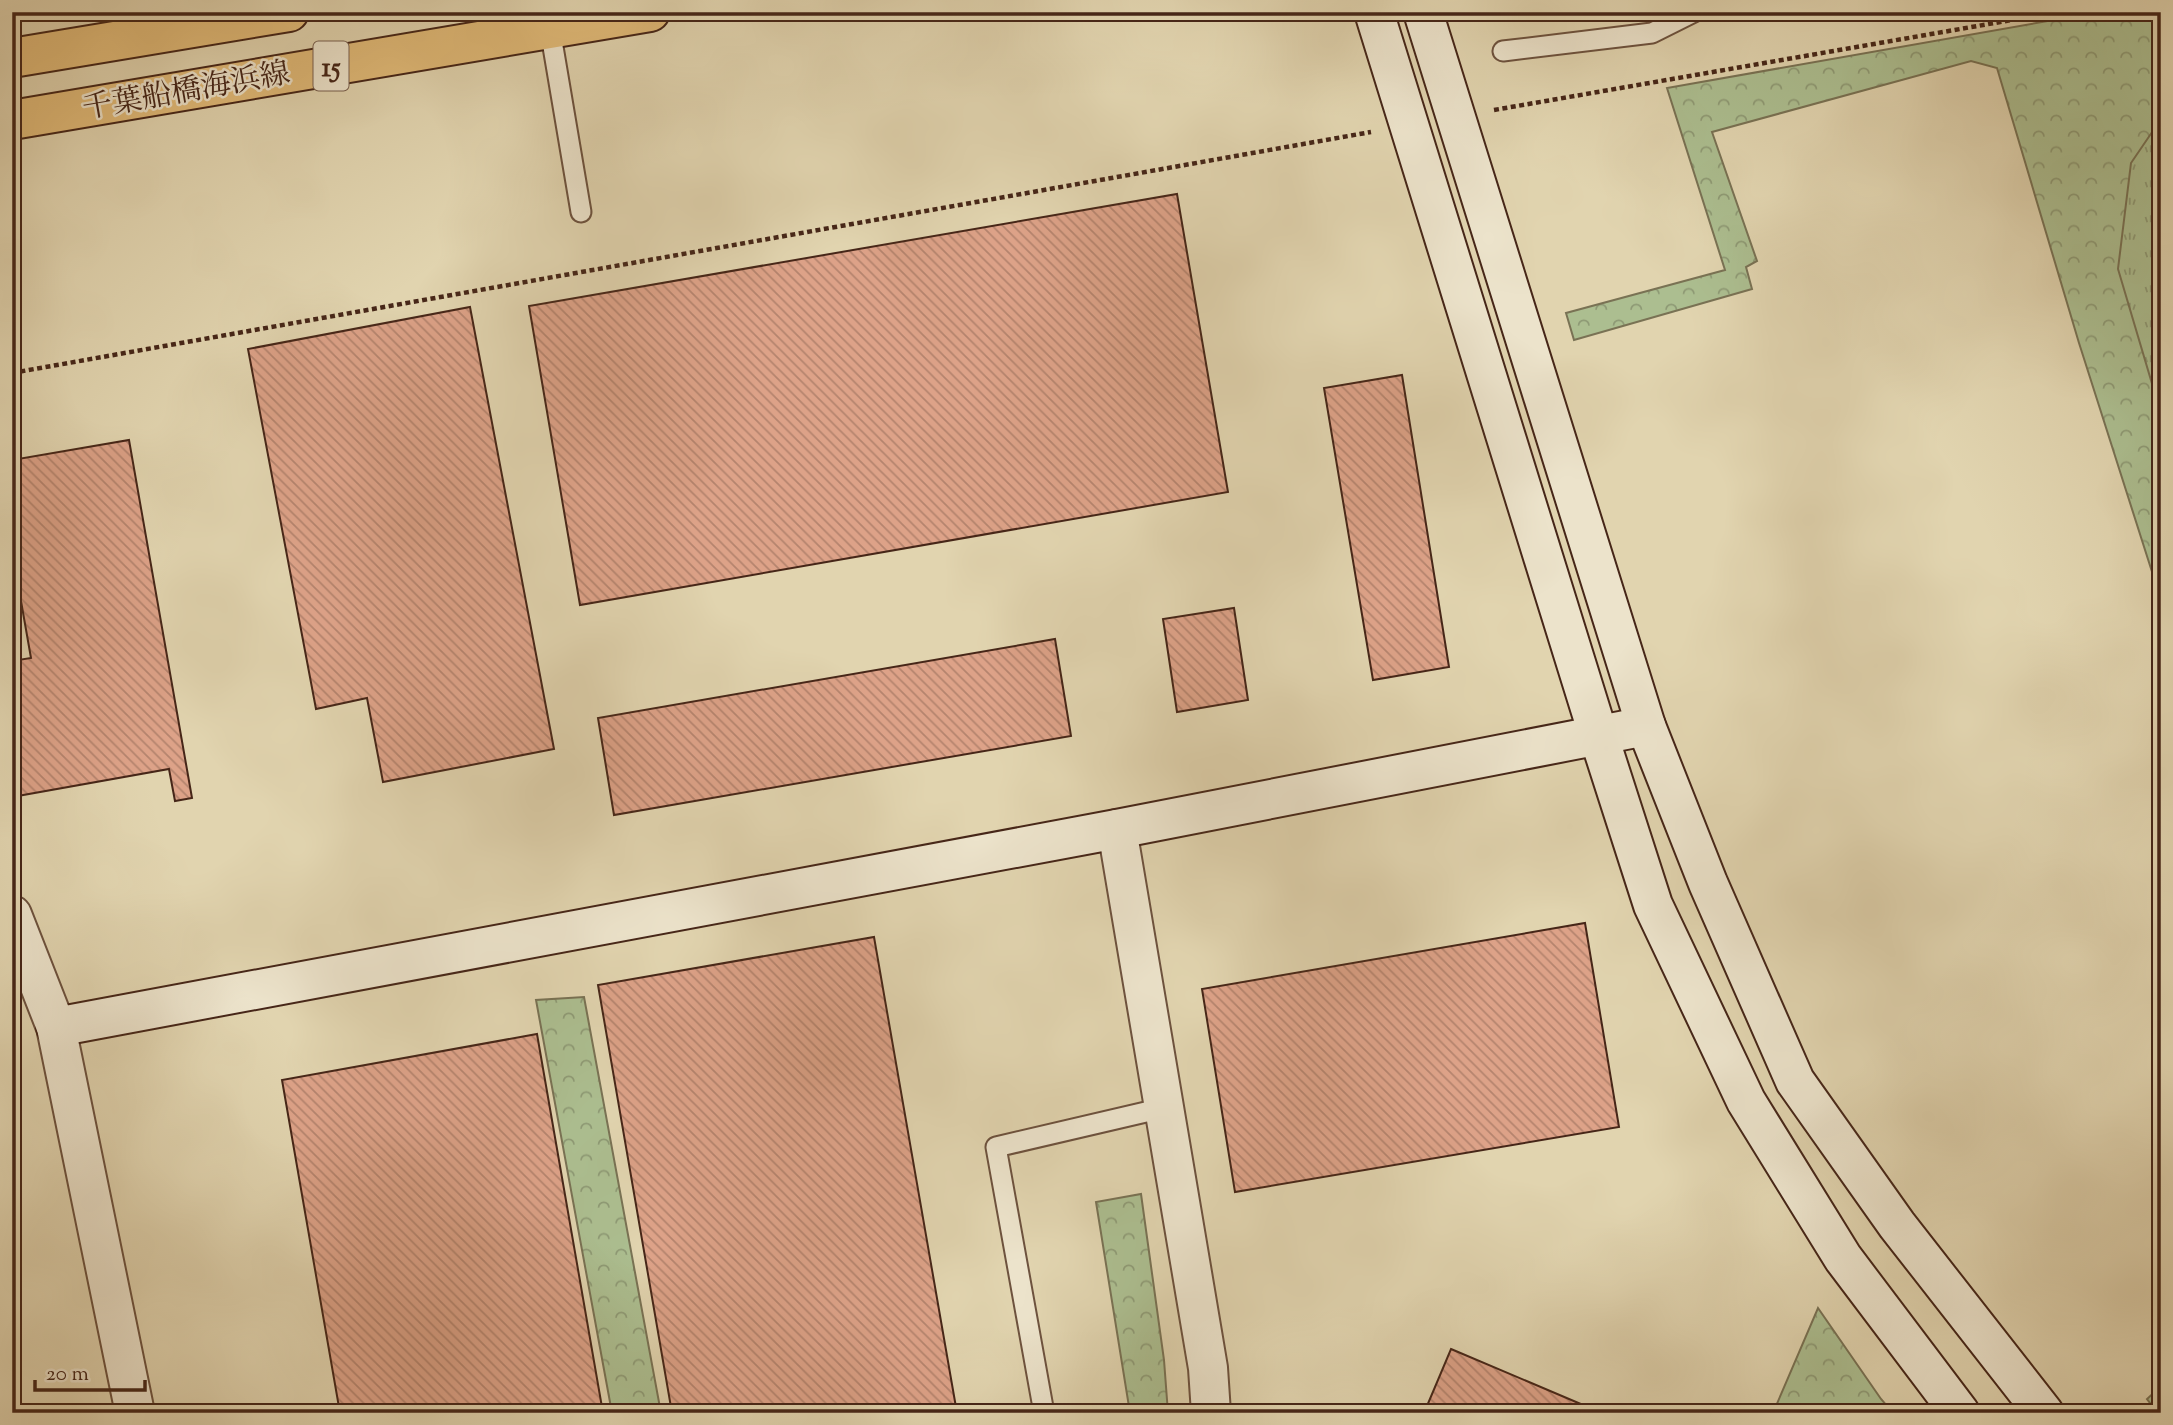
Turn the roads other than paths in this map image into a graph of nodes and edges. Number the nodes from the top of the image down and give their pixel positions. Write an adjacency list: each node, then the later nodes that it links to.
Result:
1 (289, 12): 8 (main road, 千葉船橋海浜線 / 15)
2 (650, 12): 6 (main road, 千葉船橋海浜線 / 15)
3 (1374, 12): 12 (street)
4 (1423, 12): 11 (street)
5 (1693, 12): 7 (lane)
6 (550, 29): 9 (main road, 千葉船橋海浜線 / 15); 10 (lane)
7 (1503, 51)
8 (12, 58)
9 (12, 120)
10 (582, 212)
11 (1646, 726): 12 (street); 21 (street)
12 (1599, 737): 13 (street); 20 (street)
13 (1118, 829): 15 (street); 16 (street)
14 (12, 915): 15 (street)
15 (57, 1027): 17 (street)
16 (1163, 1108): 18 (lane); 19 (street)
17 (135, 1413)
18 (1044, 1413)
19 (1211, 1413)
20 (1960, 1413)
21 (2045, 1413)

